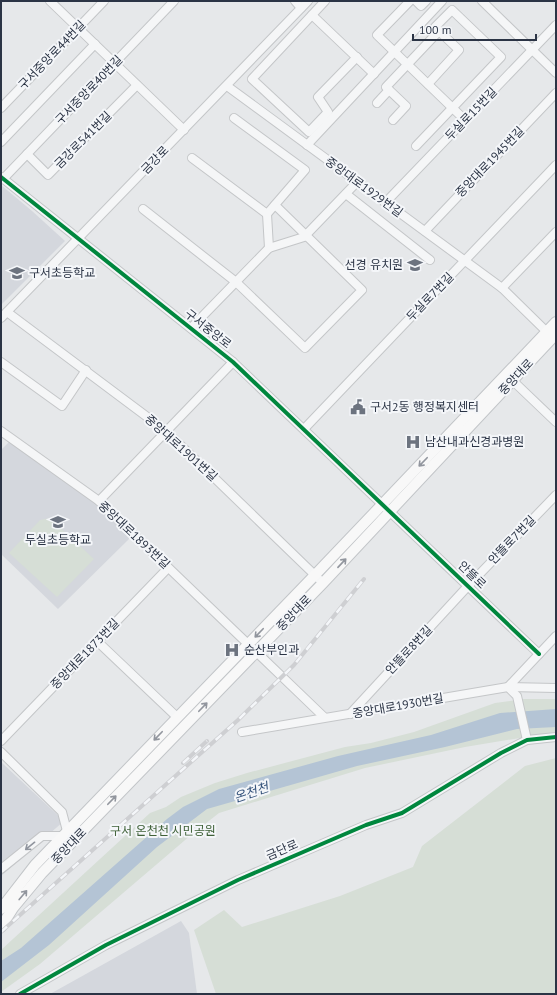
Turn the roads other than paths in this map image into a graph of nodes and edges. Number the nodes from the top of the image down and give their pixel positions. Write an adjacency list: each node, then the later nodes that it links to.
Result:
1 (50, 1): 15 (street)
2 (104, 1): 15 (street, 구서중앙로44번길)
3 (174, 1): 21 (street, 구서중앙로40번길)
4 (294, 1): 12 (street)
5 (308, 1): 12 (street, 금강로)
6 (325, 1): 13 (street)
7 (410, 1): 19 (street)
8 (416, 1): 9 (street)
9 (426, 1)
10 (442, 1): 19 (street)
11 (482, 1): 18 (street)
12 (301, 8): 27 (street, 금강로)
13 (312, 15): 20 (street); 20 (street)
14 (556, 25): 18 (street, 두실로15번길)
15 (78, 28): 17 (street); 31 (street, 구서중앙로44번길)
16 (439, 31): 22 (street); 25 (street); 32 (street)
17 (94, 44): 21 (street); 37 (street)
18 (532, 50): 23 (street); 35 (street, 두실로15번길)
19 (394, 52): 22 (street); 24 (street)
20 (357, 57): 24 (street)
21 (115, 63): 26 (street); 40 (street, 구서중앙로40번길)
22 (408, 64): 25 (street); 28 (street)
23 (556, 73)
24 (374, 74): 38 (street)
25 (428, 84): 32 (street)
26 (137, 85): 36 (street); 40 (street, 금강로541번길)
27 (227, 86): 36 (street, 금강로); 38 (street, 중앙대로1929번길)
28 (389, 90): 30 (street); 34 (street)
29 (556, 93): 50 (street, 중앙대로1945번길)
30 (377, 103)
31 (1, 108)
32 (452, 108): 35 (street); 39 (street)
33 (234, 118): 47 (street)
34 (393, 120)
35 (465, 120): 46 (street, 두실로15번길)
36 (184, 130): 53 (street, 금강로)
37 (1, 142)
38 (307, 145): 44 (street, 중앙대로1929번길)
39 (416, 146)
40 (27, 154): 43 (street, 구서중앙로40번길)
41 (192, 158): 49 (street)
42 (556, 164): 56 (street, 두실로7번길)
43 (2, 178): 53 (street, 구서중앙로)
44 (357, 182): 45 (street); 46 (street, 중앙대로1929번길)
45 (346, 194): 52 (street); 55 (street)
46 (385, 203): 50 (street, 중앙대로1929번길)
47 (275, 205): 49 (street); 52 (street)
48 (143, 209): 57 (street)
49 (267, 214): 54 (street)
50 (425, 231): 56 (street, 중앙대로1929번길)
51 (556, 232): 58 (street)
52 (306, 235): 54 (street); 57 (street)
53 (78, 238): 59 (street, 금강로); 61 (street, 구서중앙로)
54 (269, 248): 57 (street)
55 (430, 260)
56 (465, 260): 58 (street, 중앙대로1929번길); 68 (street, 두실로7번길)
57 (236, 282): 61 (street)
58 (502, 288): 62 (street, 중앙대로1929번길)
59 (4, 315): 65 (street, 중앙대로1901번길)
60 (556, 322): 62 (main road, 중앙대로)
61 (191, 328): 64 (street, 구서중앙로)
62 (551, 333): 66 (main road, 중앙대로); 73 (main road, 중앙대로, one-way to 73)
63 (1, 362): 65 (street)
64 (233, 362): 68 (street, 구서중앙로); 70 (street)
65 (86, 370): 70 (street, 중앙대로1901번길)
66 (512, 380): 67 (street); 73 (main road, 중앙대로)
67 (556, 422)
68 (304, 429): 73 (street, 구서중앙로)
69 (1, 430): 72 (street, 중앙대로1893번길)
70 (166, 431): 72 (street); 75 (street, 중앙대로1901번길)
71 (556, 495): 77 (street, 안뜰로7번길)
72 (99, 501): 74 (street, 중앙대로1893번길)
73 (387, 508): 75 (main road, 중앙대로); 76 (main road, 중앙대로, one-way to 73); 77 (street, 안뜰로)
74 (168, 568): 79 (street, 중앙대로1873번길); 80 (street, 중앙대로1893번길)
75 (316, 575): 76 (street, 중앙대로1901번길); 80 (main road, 중앙대로, one-way to 80)
76 (323, 583): 81 (main road, 중앙대로)
77 (468, 586): 82 (street, 안뜰로); 85 (street, 안뜰로8번길)
78 (556, 636): 82 (street)
79 (97, 641): 86 (street); 91 (street, 중앙대로1873번길)
80 (248, 644): 81 (street, 중앙대로1893번길); 86 (main road, 중앙대로)
81 (256, 652): 87 (street, 중앙대로1893번길); 96 (main road, 중앙대로, one-way to 81)
82 (539, 654): 83 (street)
83 (508, 687): 84 (street, 중앙대로1930번길); 85 (street, 중앙대로1930번길); 89 (street)
84 (556, 688)
85 (350, 714): 87 (street, 중앙대로1930번길)
86 (177, 717): 93 (main road, 중앙대로, one-way to 93)
87 (324, 718): 88 (street, 중앙대로1930번길)
88 (242, 732)
89 (526, 736): 90 (street, 금단로); 97 (street, 금단로)
90 (556, 737)
91 (1, 741)
92 (1, 752): 93 (street)
93 (65, 833): 94 (street, one-way to 94); 95 (main road, 중앙대로)
94 (1, 869)
95 (1, 909)
96 (1, 927)
97 (20, 994)

